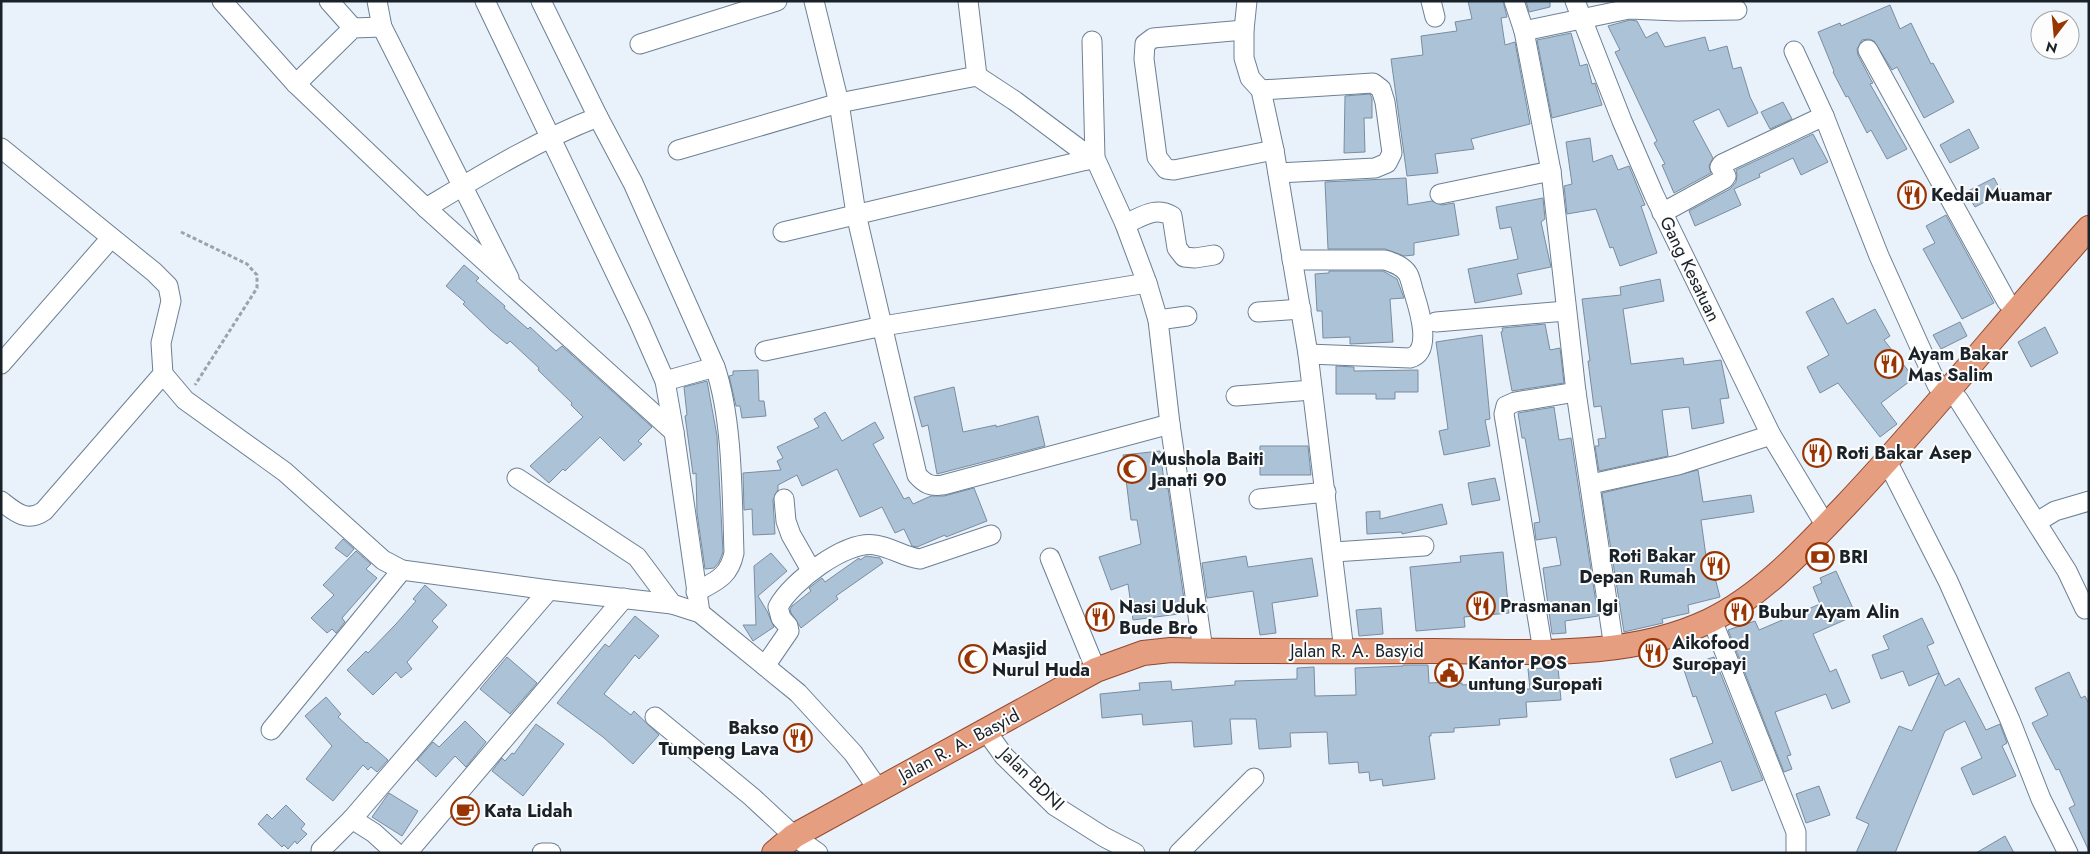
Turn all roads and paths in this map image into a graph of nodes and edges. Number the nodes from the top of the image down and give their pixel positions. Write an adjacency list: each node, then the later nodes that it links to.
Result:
1 (222, 1): 22 (street)
2 (329, 1): 14 (street)
3 (377, 1): 13 (street)
4 (484, 1): 27 (street)
5 (541, 1): 26 (street)
6 (777, 1): 18 (street)
7 (814, 1): 24 (street)
8 (968, 1): 21 (street)
9 (1514, 1): 16 (street)
10 (1252, 2): 15 (street)
11 (1577, 9): 12 (street); 16 (street); 37 (street, Gang Kesatuan)
12 (1737, 10)
13 (382, 27): 14 (street); 34 (street)
14 (353, 28): 22 (street)
15 (1244, 30): 23 (street); 30 (street)
16 (1524, 31): 32 (street)
17 (1092, 41): 31 (street)
18 (640, 44)
19 (1868, 50): 50 (street)
20 (1794, 51): 25 (street)
21 (977, 76): 24 (street); 31 (street)
22 (296, 84): 36 (street)
23 (1261, 90): 30 (street); 33 (street)
24 (838, 103): 29 (street); 39 (street)
25 (1824, 116): 37 (street); 66 (street)
26 (598, 117): 27 (street); 61 (street)
27 (550, 138): 34 (street); 63 (street)
28 (1, 148): 44 (street)
29 (678, 150)
30 (1274, 150): 33 (street)
31 (1091, 159): 39 (street); 40 (street)
32 (1551, 171): 35 (street); 52 (street)
33 (1278, 173): 47 (street)
34 (464, 185): 36 (street); 49 (street)
35 (1440, 194)
36 (426, 208): 49 (street)
37 (1662, 213): 71 (street, Gang Kesatuan)
38 (2089, 213): 50 (main road)
39 (856, 214): 43 (street); 57 (street)
40 (1125, 224): 46 (street); 48 (street)
41 (2089, 228): 66 (main road)
42 (180, 232): 68 (path)
43 (783, 232)
44 (111, 238): 60 (street); 62 (street)
45 (2089, 246): 66 (main road)
46 (1214, 255)
47 (1292, 260): 51 (street); 59 (street)
48 (1147, 283): 55 (street); 57 (street)
49 (513, 286): 70 (street)
50 (2007, 302): 66 (main road)
51 (1301, 309): 53 (street); 59 (street)
52 (1566, 311): 56 (street); 65 (street)
53 (1258, 312)
54 (1187, 316): 55 (street)
55 (1158, 320): 69 (street)
56 (1436, 322)
57 (883, 326): 58 (street); 69 (street)
58 (765, 351)
59 (1308, 354): 64 (street)
60 (1, 364)
61 (715, 367): 63 (street); 89 (street)
62 (164, 374): 68 (street); 78 (street)
63 (665, 381): 70 (street)
64 (1312, 390): 67 (street); 75 (street)
65 (1576, 392): 74 (street); 98 (street)
66 (1947, 392): 72 (main road, Jalan R. A. Basyid); 80 (street)
67 (1236, 396)
68 (186, 400): 86 (street)
69 (1170, 424): 96 (street)
70 (674, 432): 89 (street)
71 (1771, 435): 74 (street); 81 (street, Gang Kesatuan)
72 (1888, 461): 81 (main road, Jalan R. A. Basyid); 118 (street)
73 (517, 478): 91 (street)
74 (1591, 484): 95 (street)
75 (1326, 492): 77 (street); 84 (street)
76 (784, 499): 87 (street)
77 (1259, 499)
78 (1, 501)
79 (2089, 501): 80 (street)
80 (2037, 522): 92 (street)
81 (1826, 526): 94 (main road, Jalan R. A. Basyid)
82 (991, 535): 87 (street)
83 (1424, 546): 84 (street)
84 (1334, 552): 97 (street)
85 (1050, 558): 100 (street)
86 (402, 570): 88 (street); 102 (street)
87 (811, 570): 99 (street)
88 (549, 590): 90 (street); 106 (street)
89 (696, 592): 93 (street)
90 (624, 598): 91 (street); 111 (street)
91 (672, 604): 93 (street)
92 (2085, 609)
93 (700, 613): 99 (street)
94 (1712, 620): 95 (main road, Jalan R. A. Basyid); 108 (street)
95 (1614, 648): 98 (main road, Jalan R. A. Basyid)
96 (1203, 650): 97 (main road, Jalan R. A. Basyid); 100 (main road, Jalan R. A. Basyid)
97 (1344, 651): 98 (main road, Jalan R. A. Basyid)
98 (1543, 651)
99 (765, 666): 105 (street)
100 (1096, 670): 103 (main road, Jalan R. A. Basyid)
101 (655, 717): 107 (street)
102 (271, 730)
103 (986, 731): 105 (main road, Jalan R. A. Basyid); 116 (street, Jalan BDNI)
104 (1254, 778): 117 (street)
105 (878, 789): 107 (main road, Jalan R. A. Basyid)
106 (352, 819): 109 (street); 110 (street)
107 (794, 836): 114 (main road, Jalan R. A. Basyid); 115 (street)
108 (1797, 844)
109 (321, 850)
110 (396, 853)
111 (407, 853)
112 (542, 853): 113 (street)
113 (551, 853)
114 (774, 853)
115 (818, 853)
116 (1135, 853)
117 (1178, 853)
118 (2068, 853)

